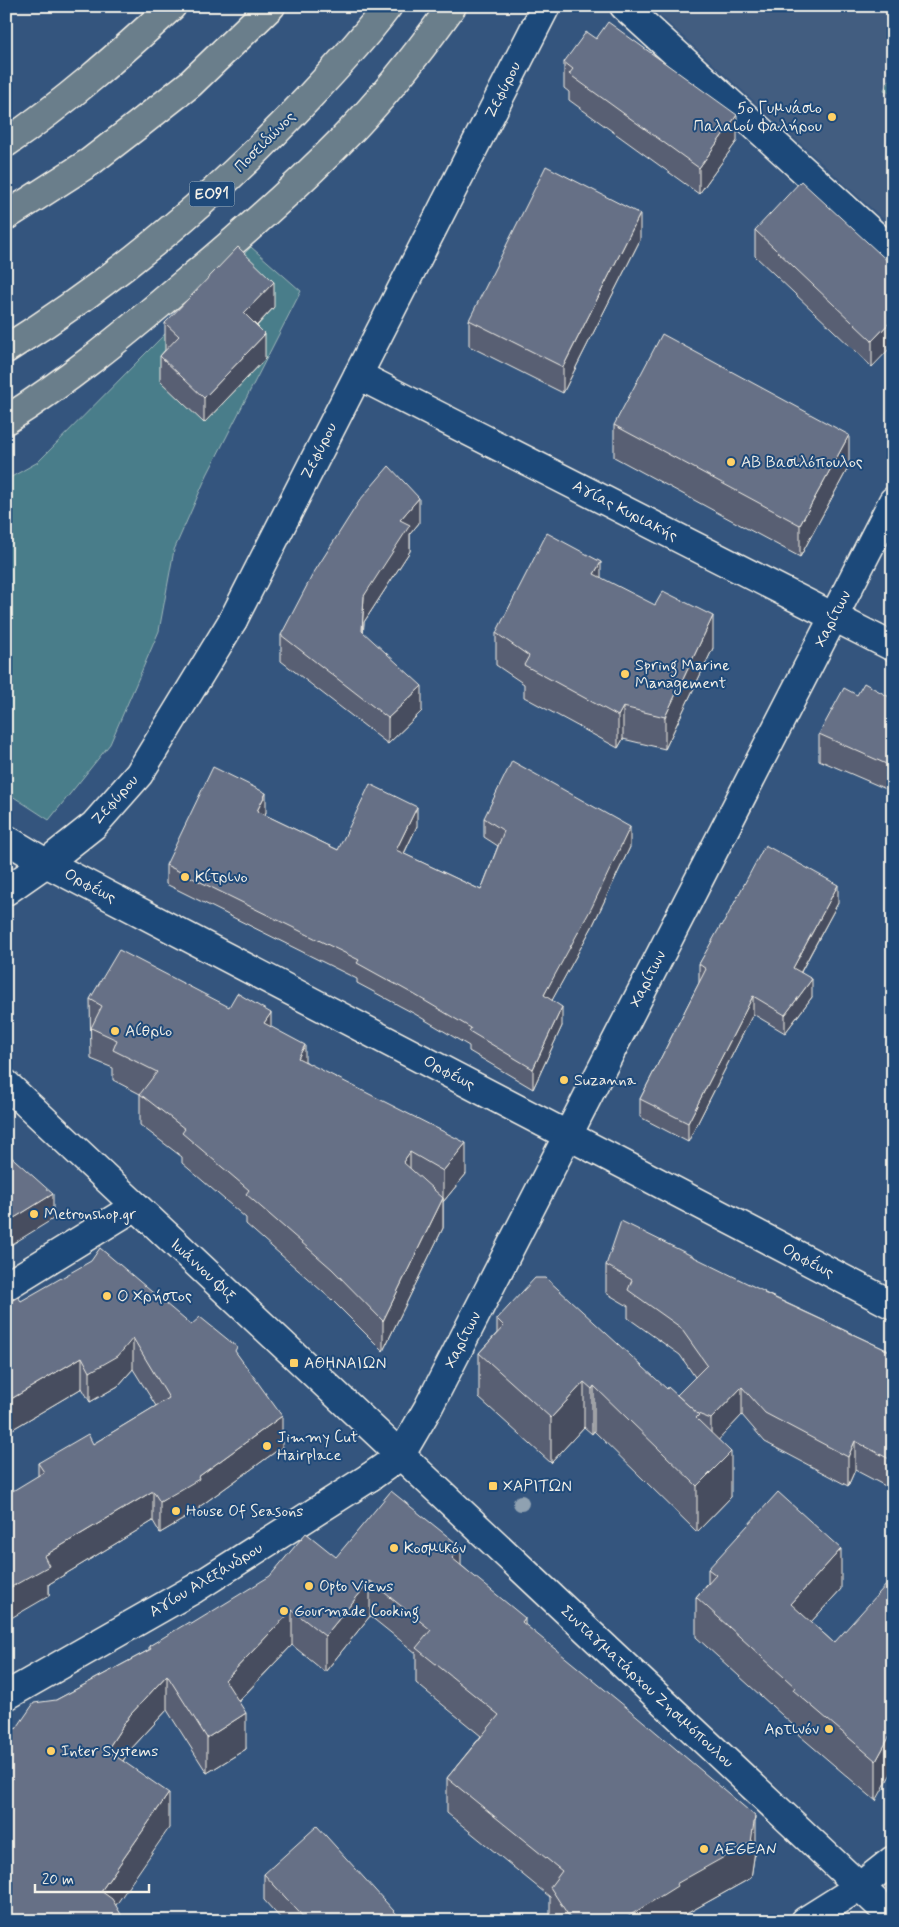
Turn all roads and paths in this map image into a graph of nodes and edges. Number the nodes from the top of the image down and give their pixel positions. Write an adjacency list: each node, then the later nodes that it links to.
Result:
1 (172, 6): 7 (highway)
2 (271, 6): 8 (highway)
3 (388, 6): 10 (highway, Ποσειδώνος / ΕΟ91)
4 (452, 6): 12 (highway)
5 (546, 6): 11 (street, Ζεφύρου)
6 (624, 6): 9 (street)
7 (6, 143)
8 (6, 216)
9 (893, 252)
10 (6, 349)
11 (358, 376): 14 (street, Αγίας Κυριακής); 17 (street, Ζεφύρου)
12 (6, 420)
13 (893, 501): 14 (street, Χαρίτων)
14 (833, 617): 15 (street, Αγίας Κυριακής); 20 (street, Χαρίτων)
15 (893, 647)
16 (6, 839): 17 (street, Ορφέως)
17 (46, 863): 18 (street, Ζεφύρου); 20 (street, Ορφέως)
18 (6, 891)
19 (6, 1084): 21 (street, Ιωάννου Φιξ)
20 (568, 1136): 23 (street, Ορφέως); 24 (street, Χαρίτων)
21 (136, 1206): 22 (street); 24 (street, Ιωάννου Φιξ)
22 (6, 1286)
23 (893, 1305)
24 (400, 1456): 25 (street, Αγίου Αλεξάνδρου); 27 (street, Συνταγματάρχου Ζησιμόπουλου)
25 (6, 1696)
26 (893, 1860): 27 (street)
27 (859, 1887): 28 (street, Συνταγματάρχου Ζησιμόπουλου); 29 (street)
28 (893, 1918)
29 (805, 1921)

